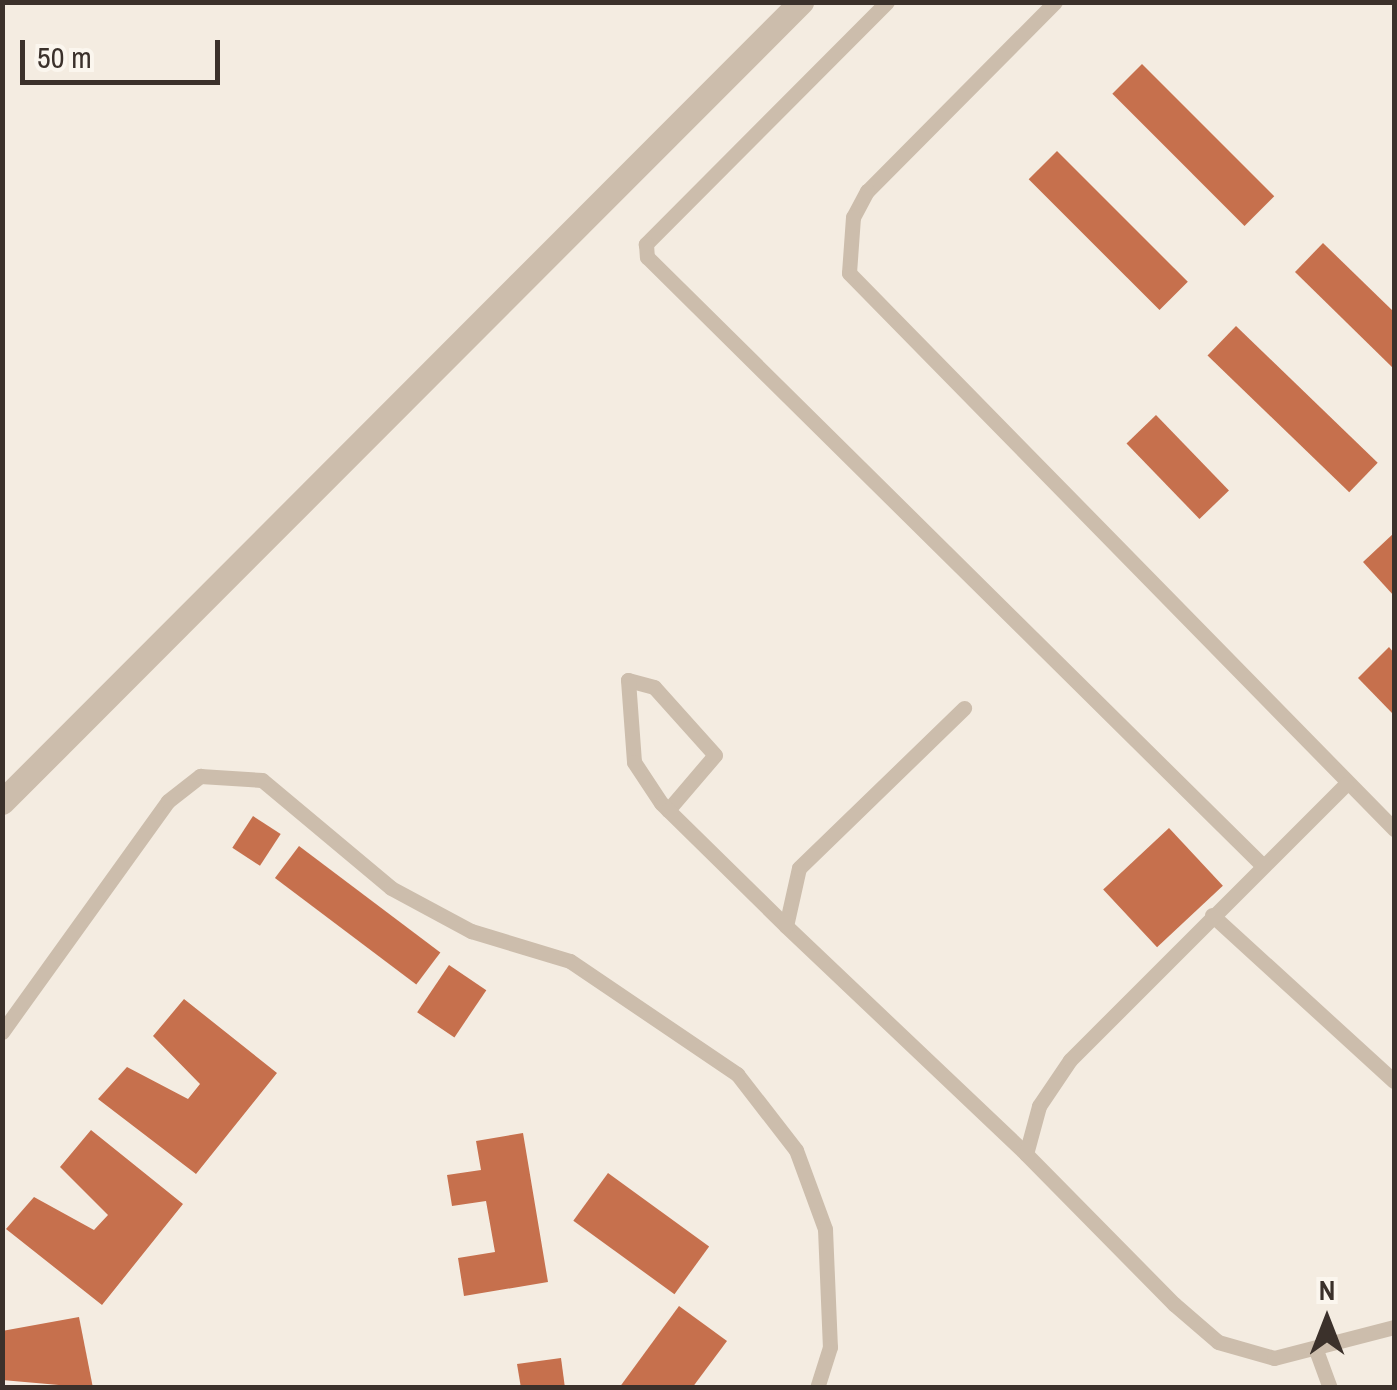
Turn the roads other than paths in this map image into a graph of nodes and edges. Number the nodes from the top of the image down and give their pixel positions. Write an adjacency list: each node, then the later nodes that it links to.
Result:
1 (801, 2): 6 (street)
2 (887, 2): 9 (lane)
3 (1055, 2): 5 (lane)
4 (964, 708): 11 (lane)
5 (1346, 784): 8 (lane); 9 (lane)
6 (2, 802)
7 (668, 810): 7 (lane); 11 (lane)
8 (1394, 830)
9 (1261, 864): 10 (lane)
10 (1212, 914): 13 (lane); 14 (lane)
11 (786, 926): 14 (lane)
12 (2, 1032): 17 (lane)
13 (1394, 1081)
14 (1026, 1154): 16 (lane)
15 (1394, 1327): 16 (lane)
16 (1316, 1350): 18 (lane)
17 (817, 1388)
18 (1330, 1388)

